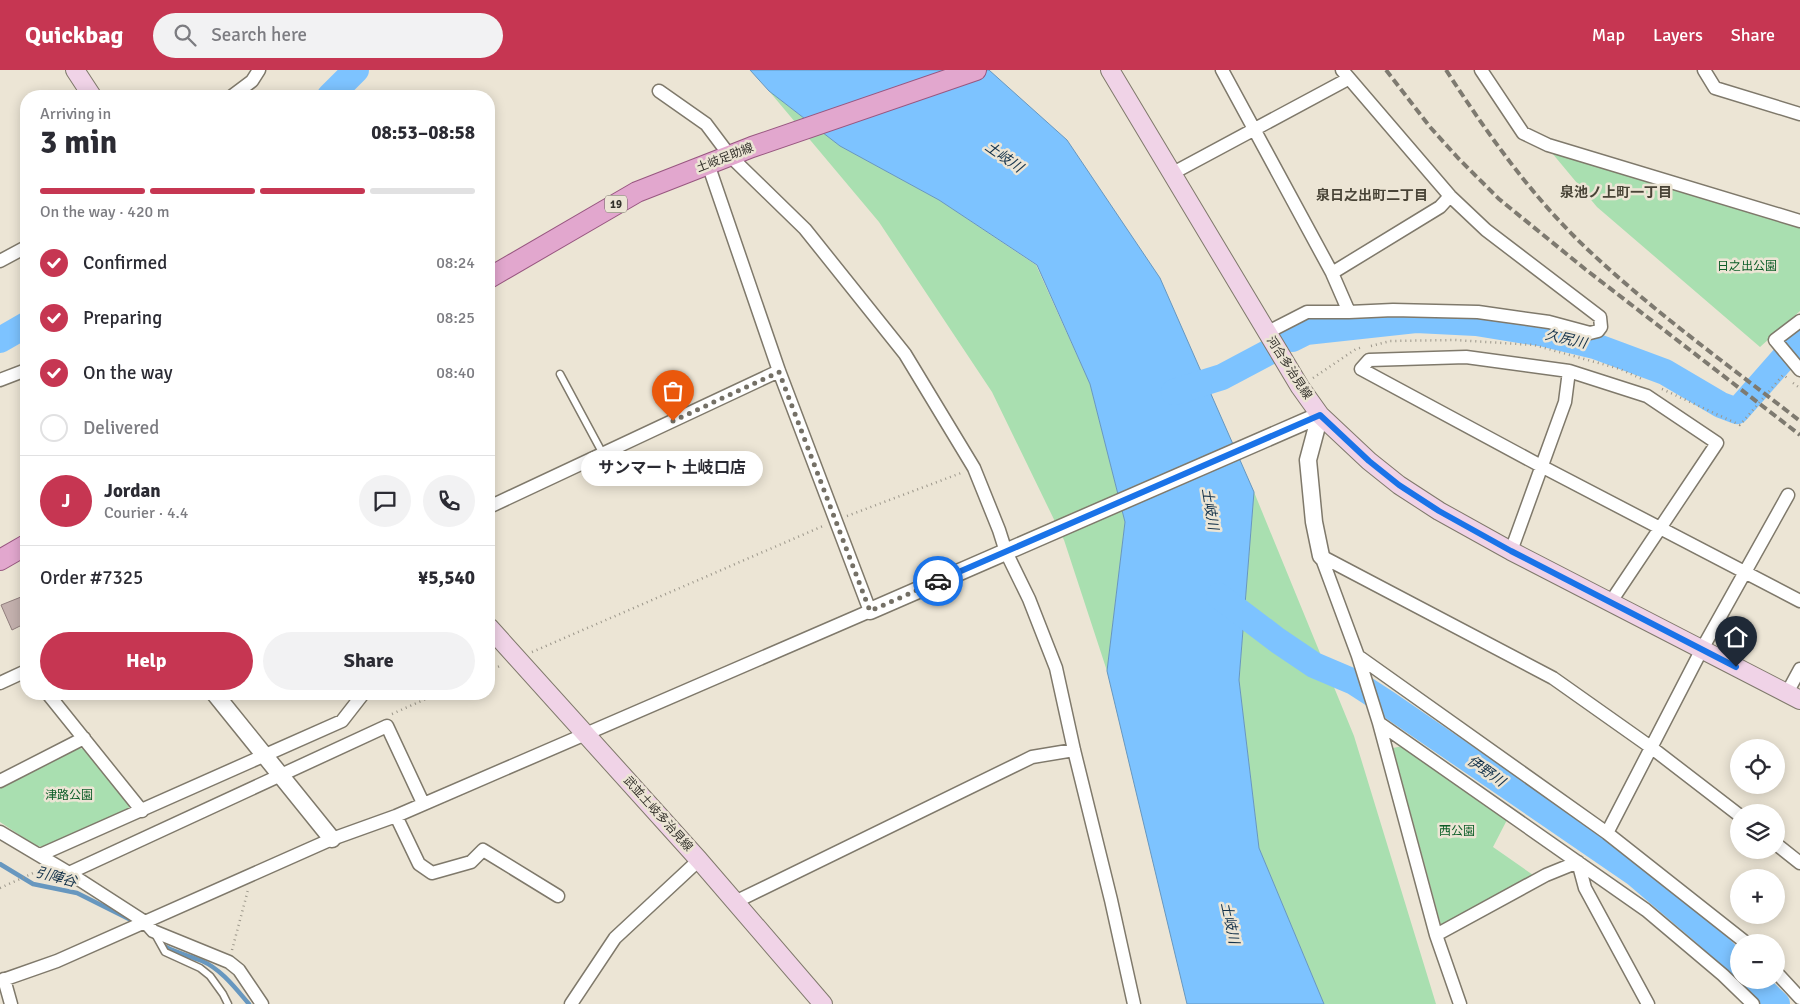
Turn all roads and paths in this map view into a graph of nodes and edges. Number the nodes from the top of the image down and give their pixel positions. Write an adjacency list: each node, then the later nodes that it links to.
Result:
1 (259, 70): 10 (street)
2 (976, 70): 14 (main road, 土岐足助線 / 19)
3 (1110, 70): 16 (main road, 河合多治見線)
4 (1222, 70): 13 (street)
5 (1481, 70): 18 (street)
6 (1704, 70): 12 (street)
7 (81, 73): 9 (main road)
8 (1345, 74): 13 (street); 17 (street)
9 (89, 90)
10 (240, 90)
11 (659, 91): 14 (street)
12 (1800, 114)
13 (1254, 128): 16 (street); 21 (street)
14 (730, 156): 15 (main road, 土岐足助線 / 19); 35 (street)
15 (708, 164): 22 (main road, 土岐足助線 / 19); 29 (street)
16 (1172, 173): 25 (main road, 河合多治見線)
17 (1450, 196): 21 (street); 23 (street)
18 (1800, 221)
19 (20, 249): 20 (street)
20 (0, 261)
21 (1332, 273): 23 (street)
22 (495, 275)
23 (1349, 312): 25 (street)
24 (1800, 321): 26 (street)
25 (1266, 332): 32 (main road, 河合多治見線)
26 (1800, 370)
27 (1568, 371): 34 (street); 34 (street); 39 (street)
28 (20, 372): 31 (street)
29 (779, 372): 33 (street); 38 (street)
30 (560, 374): 33 (lane)
31 (0, 380)
32 (1320, 415): 41 (street); 42 (main road, 河合多治見線); 43 (street)
33 (603, 454): 37 (street)
34 (1541, 466): 39 (street); 42 (street)
35 (974, 468): 38 (path); 41 (street)
36 (1788, 495): 45 (street)
37 (495, 504)
38 (836, 520): 48 (street); 52 (path)
39 (1660, 529): 45 (street); 47 (street)
40 (20, 548): 44 (main road)
41 (1010, 550): 48 (street); 65 (street)
42 (1511, 551): 47 (main road, 河合多治見線)
43 (1322, 556): 51 (street); 64 (street)
44 (0, 560)
45 (1745, 572): 46 (street); 50 (street)
46 (1800, 601)
47 (1610, 602): 50 (main road, 河合多治見線)
48 (870, 611): 62 (street)
49 (495, 634): 52 (main road, 武並土岐多治見線)
50 (1702, 650): 57 (main road, 河合多治見線); 64 (street)
51 (1358, 656): 61 (street); 74 (street)
52 (517, 659): 53 (path); 62 (main road, 武並土岐多治見線)
53 (495, 668)
54 (1800, 669): 57 (street)
55 (20, 674): 56 (street)
56 (0, 683)
57 (1793, 697)
58 (53, 700): 63 (street)
59 (220, 700): 66 (street)
60 (358, 700): 66 (street)
61 (1379, 723): 79 (street); 89 (street)
62 (585, 735): 69 (street); 78 (main road, 武並土岐多治見線)
63 (84, 738): 68 (street); 71 (street)
64 (1652, 748): 70 (street); 74 (street)
65 (1074, 750): 86 (street); 99 (street)
66 (265, 755): 67 (street); 71 (street)
67 (282, 776): 69 (street); 75 (street); 81 (street)
68 (0, 781)
69 (423, 804): 72 (street)
70 (1730, 808)
71 (142, 811): 77 (street)
72 (396, 816): 75 (street); 85 (street)
73 (0, 832): 77 (street)
74 (1607, 833): 88 (street)
75 (332, 839): 83 (street)
76 (1785, 851): 80 (street)
77 (40, 855): 81 (street)
78 (699, 860): 86 (main road, 武並土岐多治見線); 97 (street)
79 (1578, 862): 89 (street); 101 (street); 102 (street)
80 (1800, 863)
81 (69, 873): 87 (street)
82 (32, 874): 84 (path)
83 (251, 876): 87 (street); 90 (path)
84 (0, 888)
85 (558, 896)
86 (735, 902): 98 (main road, 武並土岐多治見線)
87 (149, 926): 90 (street); 91 (street); 95 (lane)
88 (1735, 934)
89 (1436, 935): 100 (street)
90 (229, 962): 96 (street)
91 (2, 980): 94 (street)
92 (1785, 981): 93 (street)
93 (1800, 997): 103 (street)
94 (11, 1004)
95 (228, 1004)
96 (262, 1004)
97 (571, 1004)
98 (823, 1004)
99 (1134, 1004)
100 (1460, 1004)
101 (1648, 1004)
102 (1753, 1004)
103 (1794, 1004)

